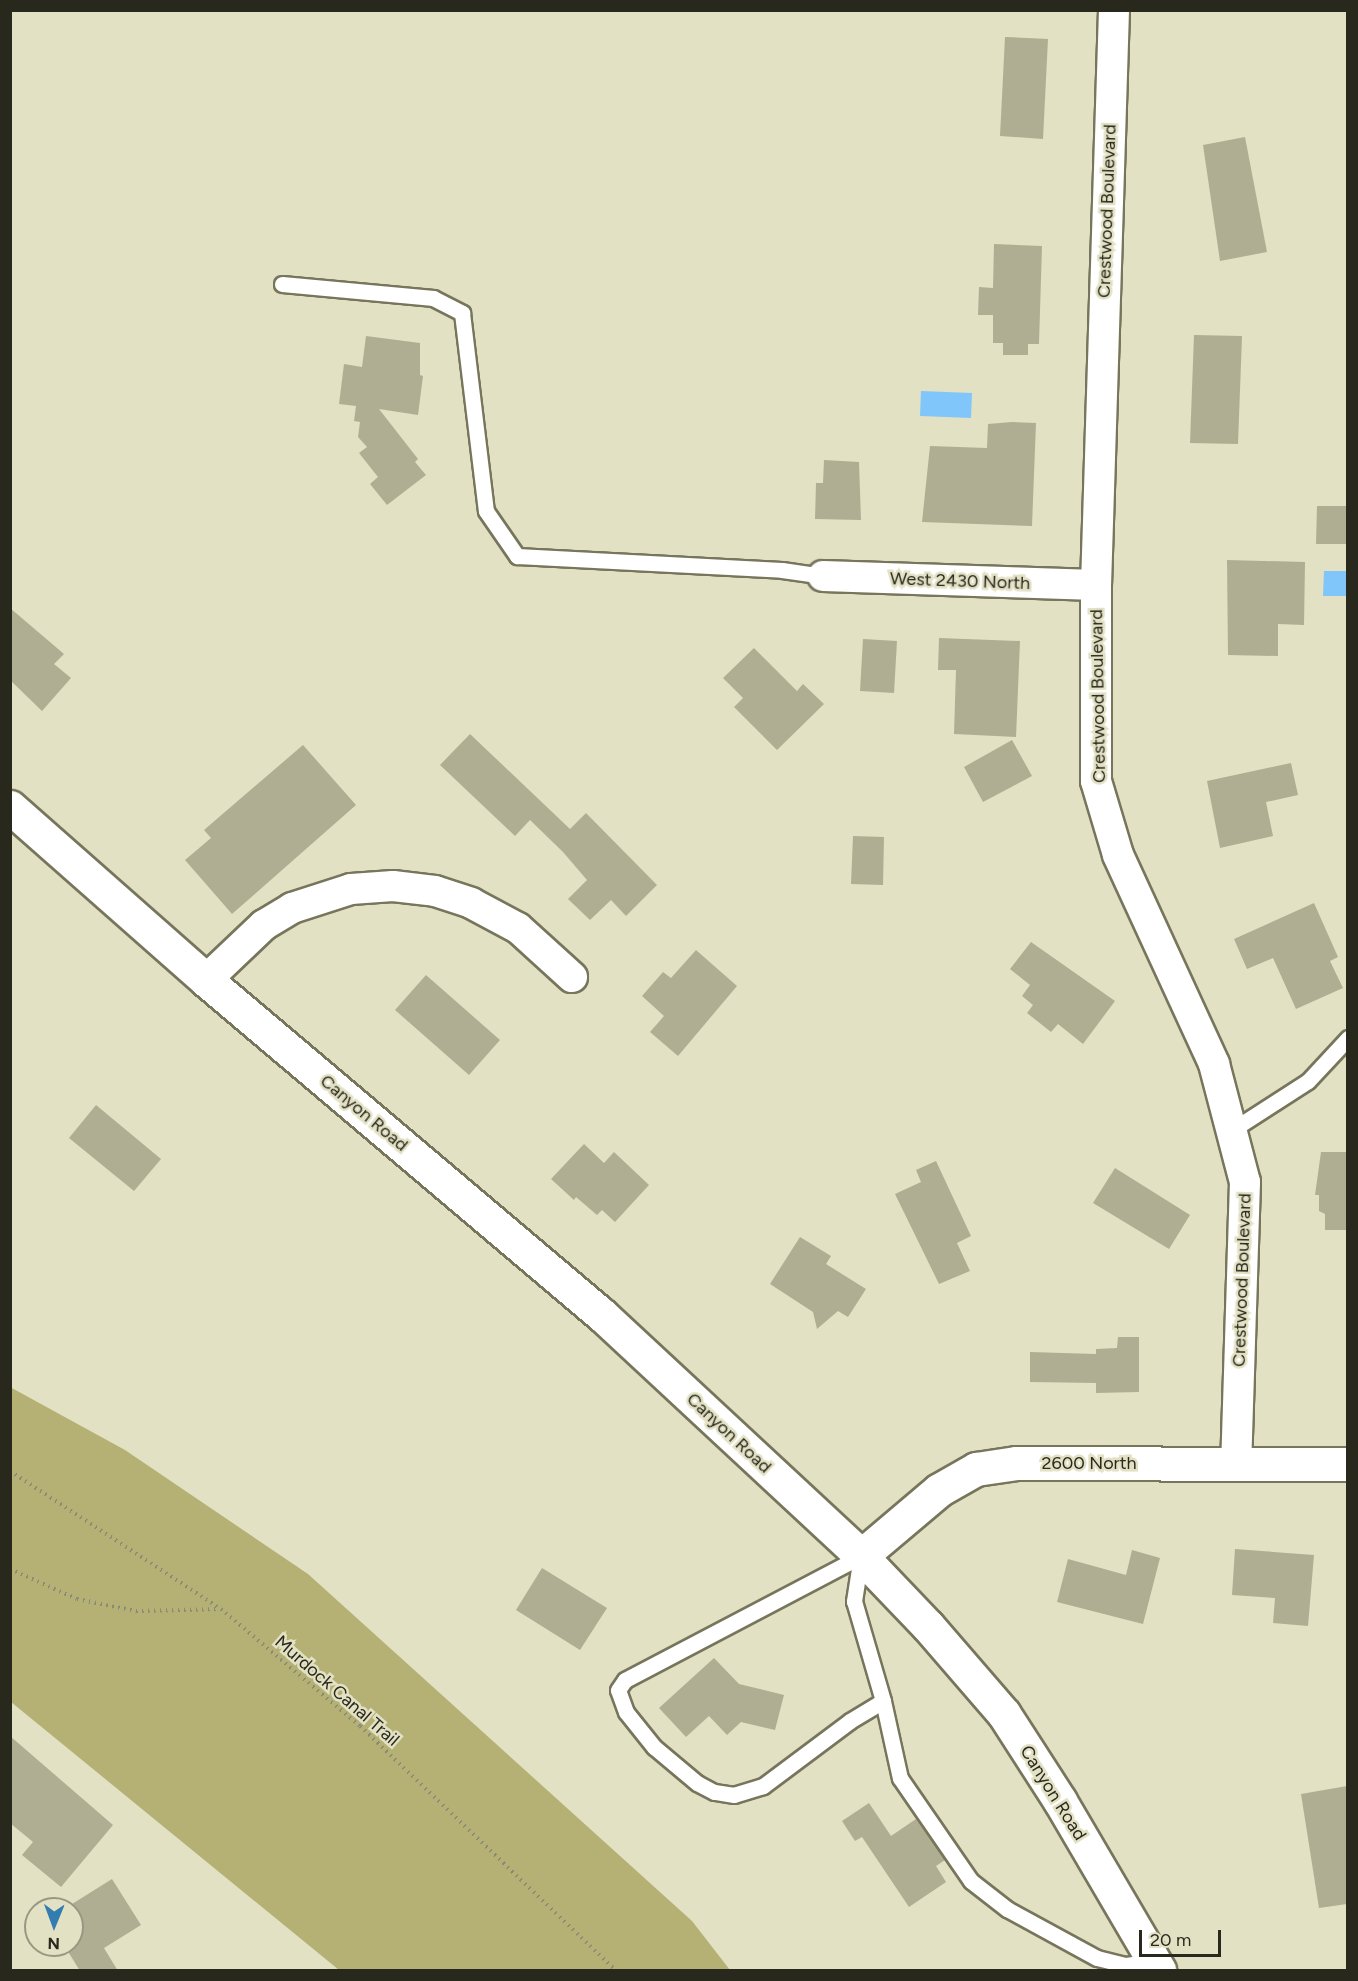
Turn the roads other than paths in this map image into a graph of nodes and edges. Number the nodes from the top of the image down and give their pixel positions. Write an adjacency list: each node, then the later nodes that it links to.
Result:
1 (1113, 10): 4 (street, Crestwood Boulevard)
2 (282, 284): 3 (lane)
3 (823, 576): 4 (street, West 2430 North)
4 (1096, 585): 9 (street, Crestwood Boulevard)
5 (10, 807): 7 (main road, Canyon Road)
6 (572, 977): 7 (street)
7 (206, 980): 12 (main road, Canyon Road)
8 (1347, 1038): 9 (lane)
9 (1232, 1130): 10 (street, Crestwood Boulevard)
10 (1236, 1462): 11 (main road, 2600 North); 12 (main road, 2600 North)
11 (1347, 1464)
12 (861, 1556): 13 (lane); 13 (lane); 14 (main road, Canyon Road)
13 (883, 1701): 14 (lane)
14 (1156, 1966)

